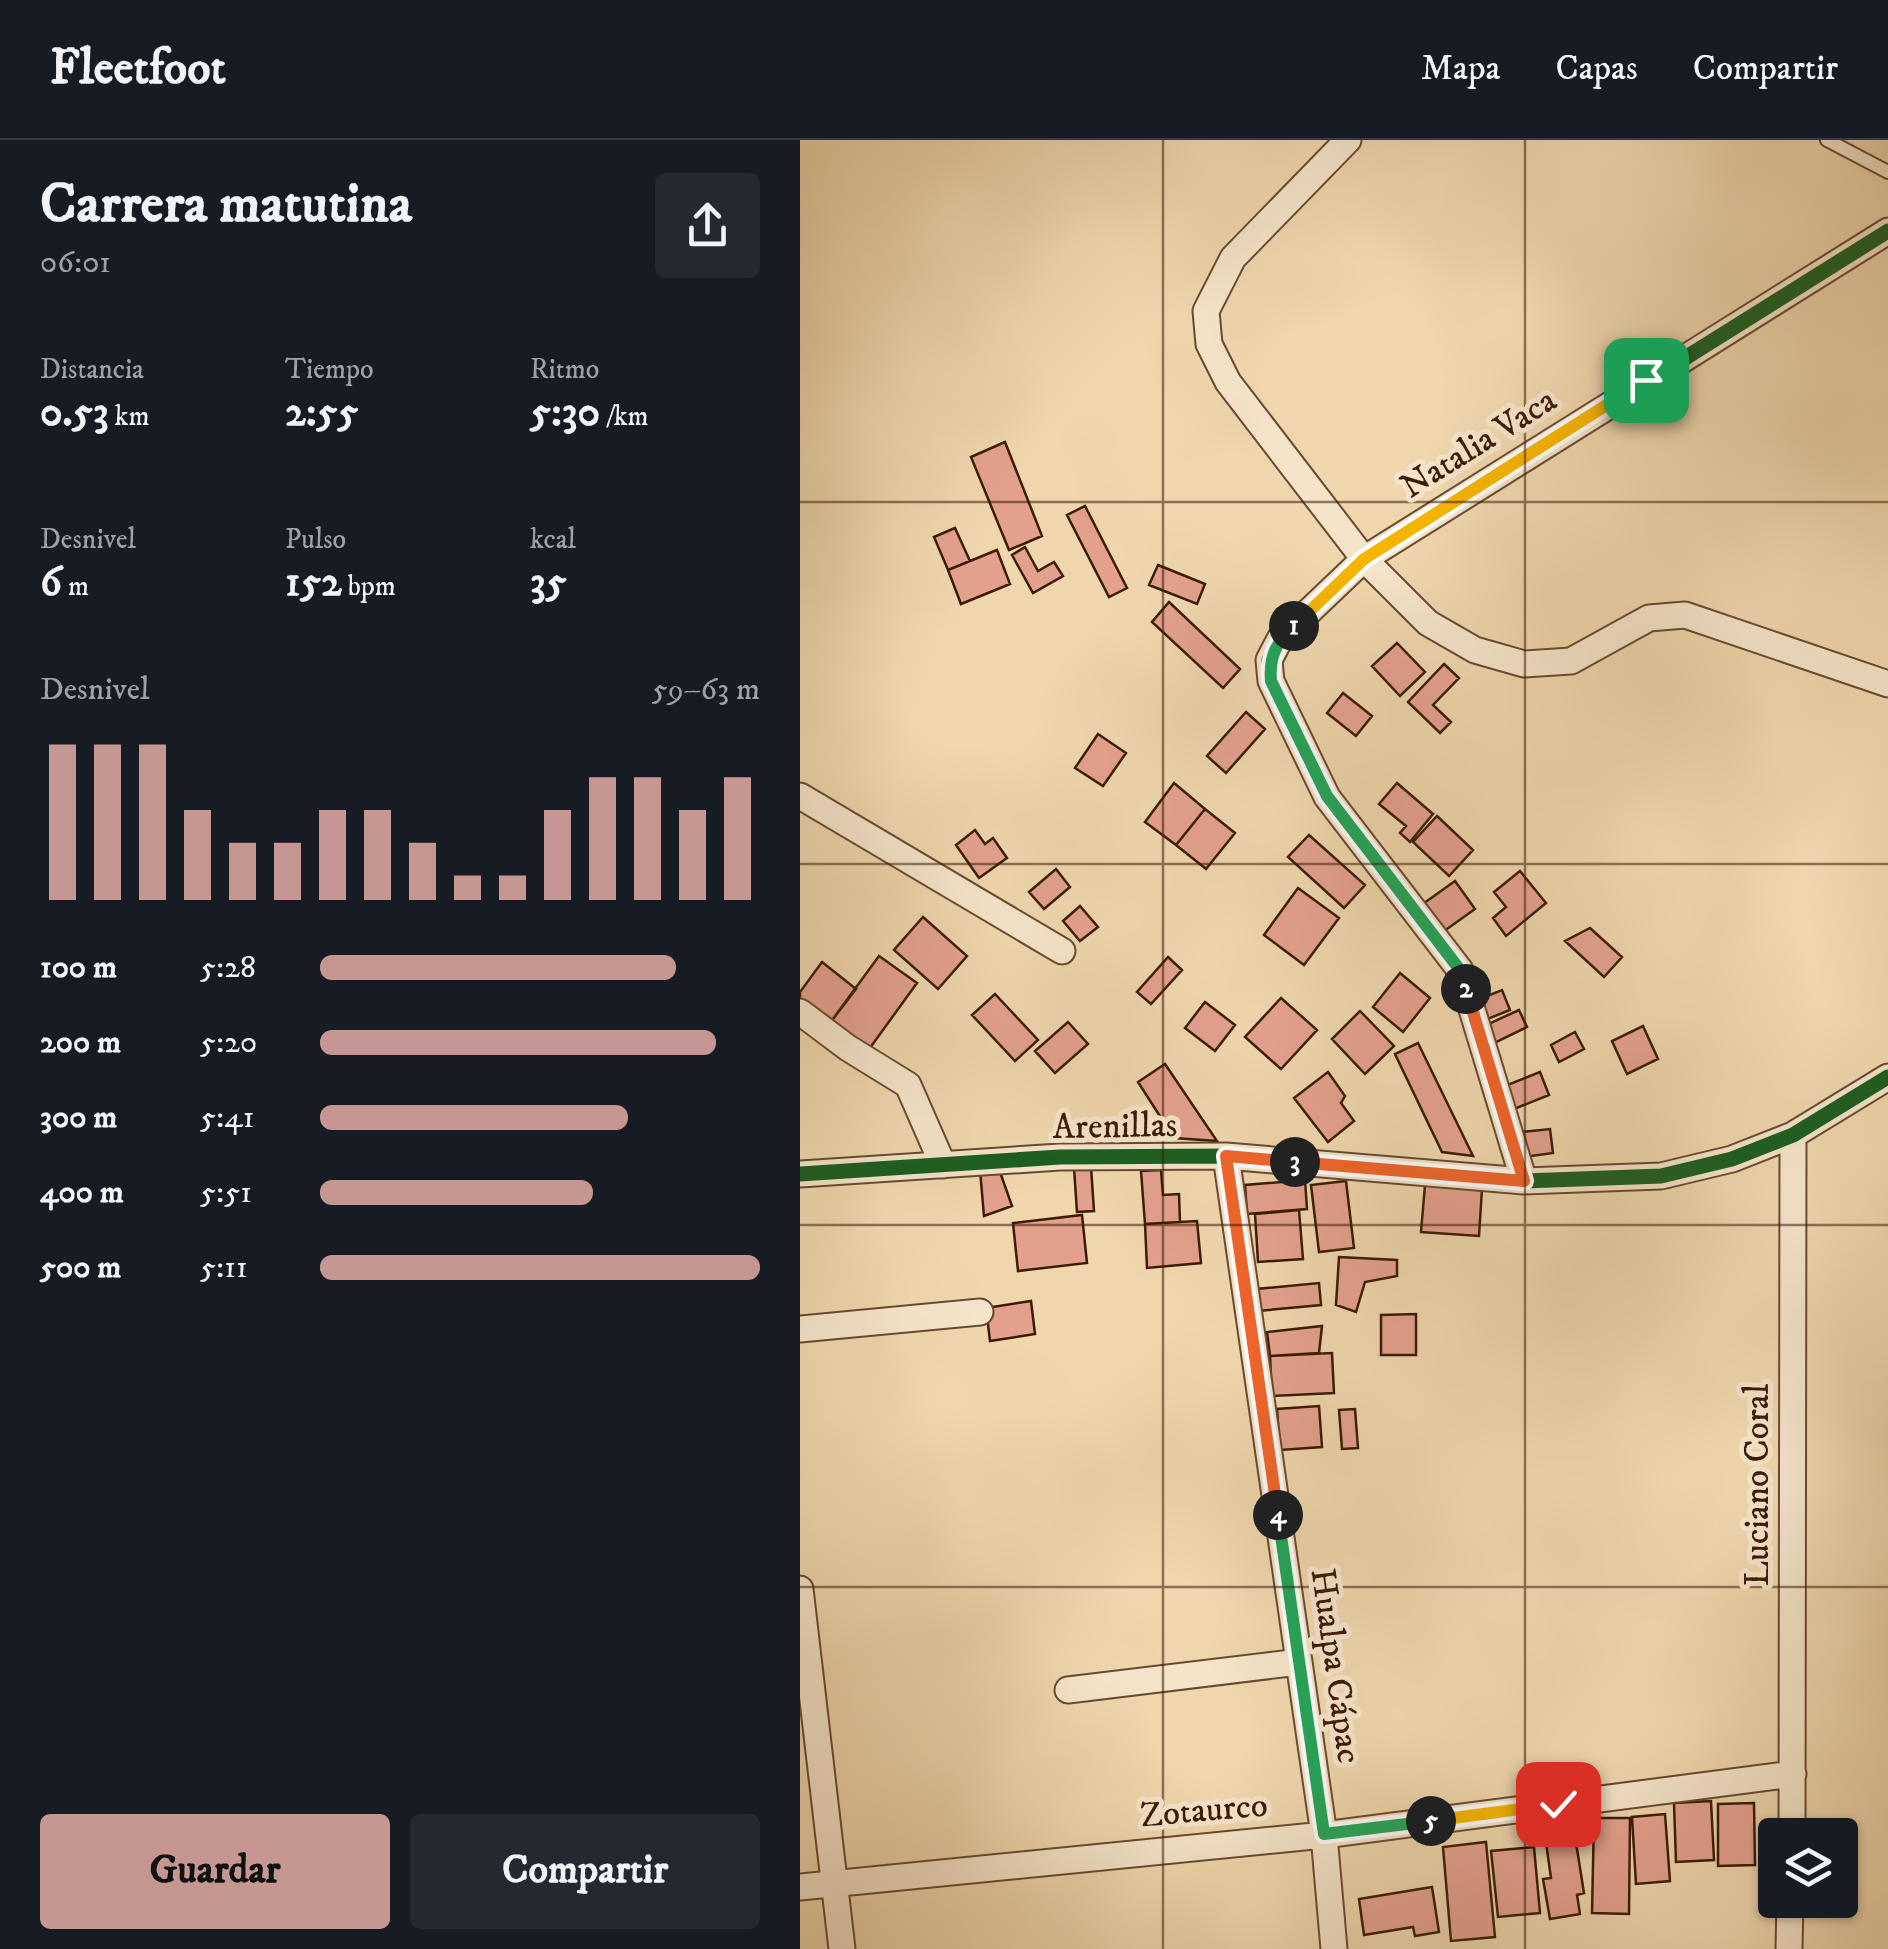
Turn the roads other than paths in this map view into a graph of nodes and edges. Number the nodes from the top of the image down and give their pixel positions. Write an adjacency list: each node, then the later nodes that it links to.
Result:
1 (1348, 140): 5 (street)
2 (1828, 140): 3 (lane)
3 (1888, 172)
4 (1888, 231): 5 (street, Natalia Vaca)
5 (1364, 559): 6 (street); 15 (street, Natalia Vaca)
6 (1888, 684)
7 (800, 796): 8 (street)
8 (1062, 951)
9 (800, 1012): 13 (street)
10 (1888, 1077): 11 (street, Arenillas)
11 (1793, 1134): 15 (street, Arenillas); 21 (street, Luciano Coral)
12 (1226, 1156): 13 (street, Arenillas); 15 (street, Arenillas); 19 (street, Hualpa Cápac)
13 (943, 1164): 14 (street, Arenillas)
14 (800, 1174)
15 (1524, 1181)
16 (980, 1312): 17 (street)
17 (800, 1329)
18 (800, 1589): 24 (street)
19 (1299, 1662): 20 (street); 23 (street, Hualpa Cápac)
20 (1068, 1690)
21 (1793, 1774): 22 (street, Luciano Coral); 23 (street, Zotaurco)
22 (1792, 1818)
23 (1324, 1834): 24 (street, Zotaurco); 28 (street, Hualpa Cápac)
24 (833, 1882): 25 (street, Zotaurco); 27 (street)
25 (800, 1887)
26 (1790, 1918): 29 (street)
27 (842, 1949)
28 (1334, 1949)
29 (1789, 1949)

